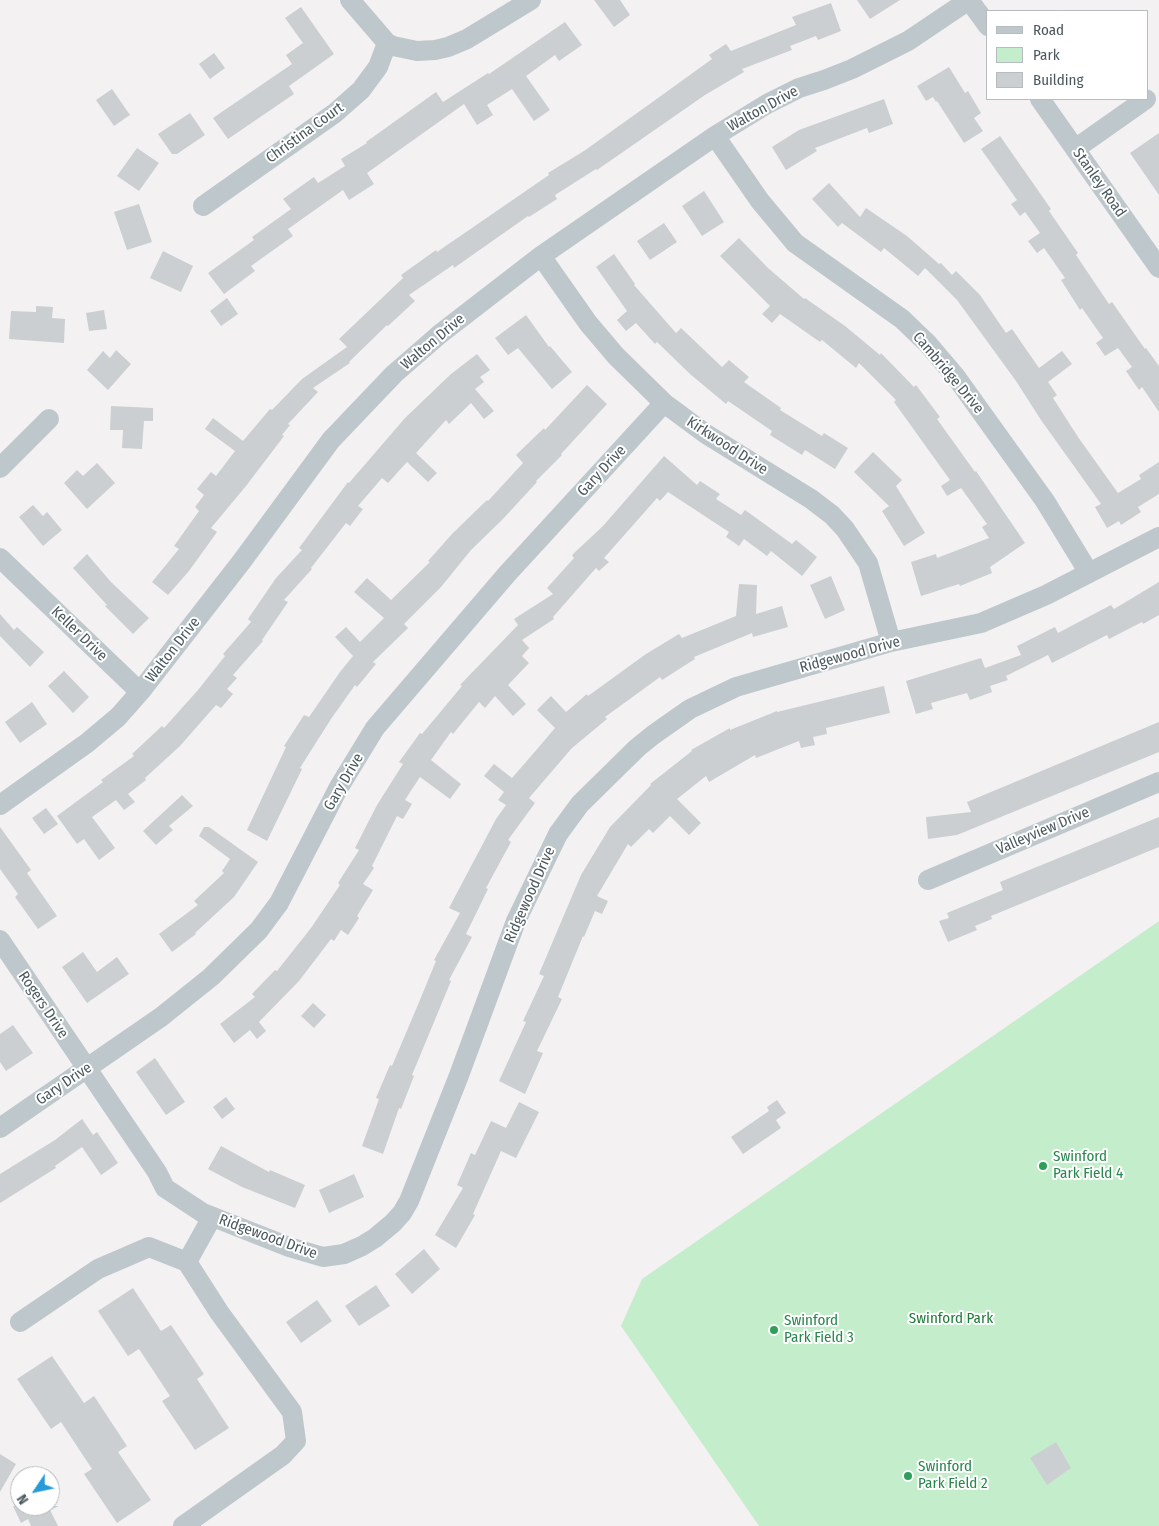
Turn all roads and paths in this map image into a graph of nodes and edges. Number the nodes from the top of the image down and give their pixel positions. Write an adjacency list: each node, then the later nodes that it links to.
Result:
1 (350, 0): 5 (street)
2 (531, 0): 5 (street)
3 (969, 0): 4 (street); 8 (street, Walton Drive)
4 (986, 23)
5 (386, 43): 10 (street, Christina Court)
6 (1041, 100): 9 (street, Stanley Road)
7 (1144, 100): 9 (street)
8 (716, 136): 11 (street, Walton Drive); 18 (street, Cambridge Drive)
9 (1075, 148): 12 (street, Stanley Road)
10 (202, 206)
11 (541, 256): 13 (street, Kirkwood Drive); 20 (street, Walton Drive)
12 (1159, 268)
13 (664, 403): 19 (street, Kirkwood Drive); 25 (street, Gary Drive)
14 (48, 418): 15 (street)
15 (0, 468)
16 (1159, 537): 18 (street, Ridgewood Drive)
17 (0, 558): 20 (street, Keller Drive)
18 (1089, 573): 19 (street, Ridgewood Drive)
19 (891, 642): 27 (street, Ridgewood Drive)
20 (140, 692): 22 (street, Walton Drive)
21 (1159, 782): 23 (street, Valleyview Drive)
22 (0, 805)
23 (928, 880)
24 (0, 940): 25 (street, Rogers Drive)
25 (87, 1069): 26 (street, Gary Drive); 27 (street, Ridgewood Drive)
26 (0, 1128)
27 (212, 1217): 28 (street)
28 (186, 1262): 29 (street); 30 (street)
29 (20, 1322)
30 (183, 1526)

